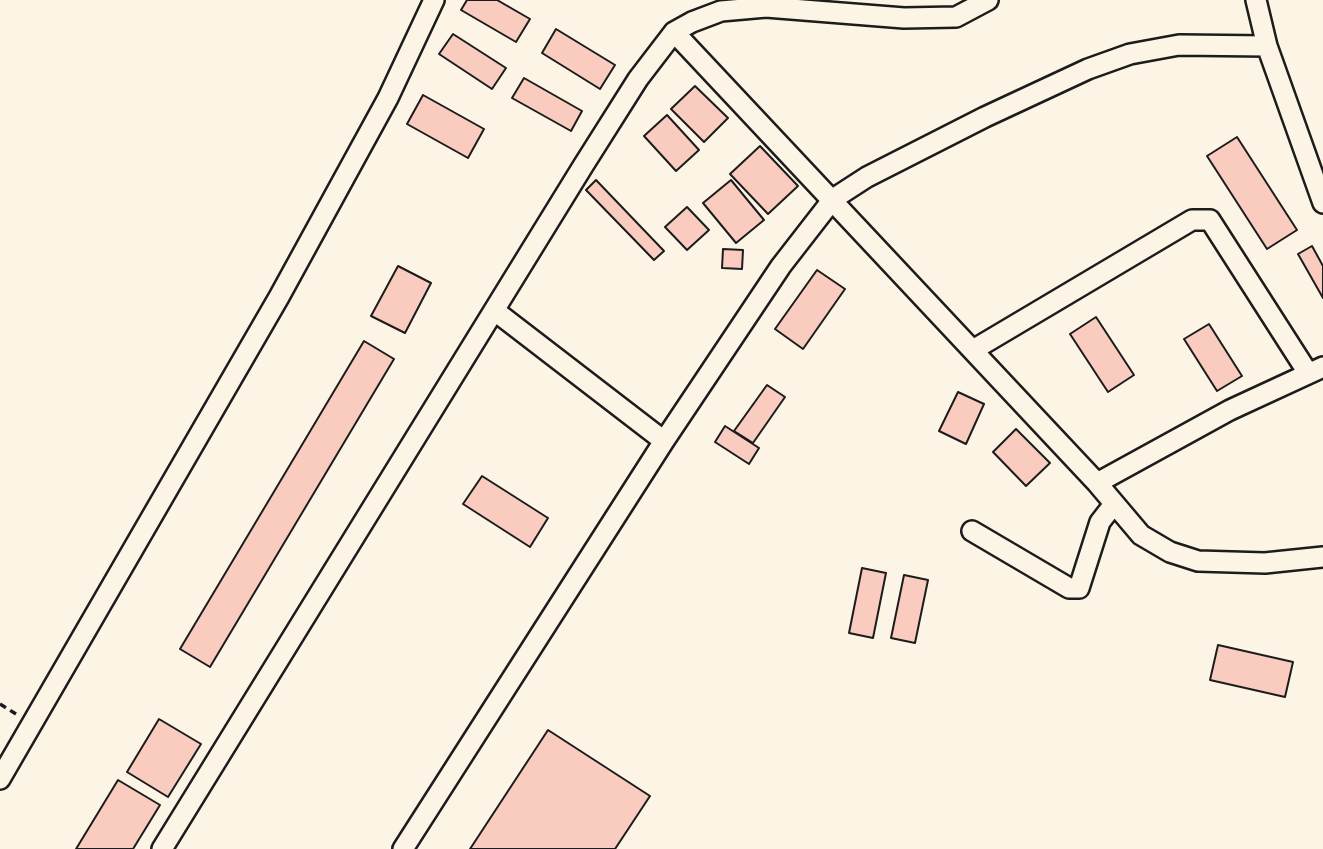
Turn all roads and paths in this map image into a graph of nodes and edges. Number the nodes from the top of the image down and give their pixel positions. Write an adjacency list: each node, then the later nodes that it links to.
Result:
1 (434, 0): 16 (street)
2 (988, 0): 4 (street)
3 (1255, 0): 5 (street)
4 (674, 32): 6 (street); 8 (street)
5 (1267, 46): 6 (street); 7 (street)
6 (833, 199): 9 (street); 11 (street)
7 (1323, 203)
8 (495, 311): 11 (street); 17 (street)
9 (973, 350): 10 (street); 12 (street)
10 (1315, 370): 12 (street)
11 (664, 441): 18 (street)
12 (1097, 483): 13 (street)
13 (1115, 504): 14 (street); 15 (street)
14 (972, 531)
15 (1323, 557)
16 (0, 779)
17 (162, 849)
18 (403, 849)

